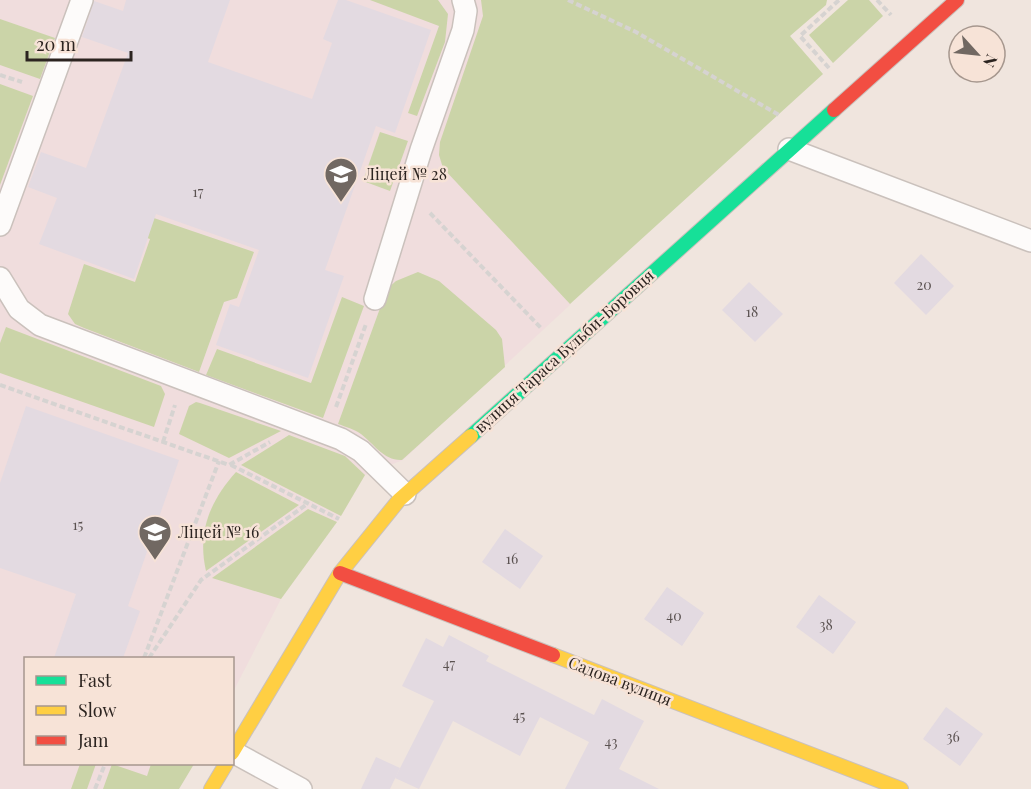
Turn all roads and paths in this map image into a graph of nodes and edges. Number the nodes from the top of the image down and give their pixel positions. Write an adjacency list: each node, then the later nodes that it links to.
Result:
1 (82, 0): 12 (lane)
2 (463, 0): 11 (lane)
3 (568, 0): 9 (path)
4 (839, 0): 8 (path)
5 (877, 0): 7 (path)
6 (957, 0): 10 (street, вулиця Тараса Бульби-Боровця)
7 (891, 16)
8 (832, 71)
9 (782, 116)
10 (789, 149): 13 (lane); 24 (street, вулиця Тараса Бульби-Боровця)
11 (408, 190): 15 (lane); 16 (path)
12 (0, 225)
13 (1031, 241)
14 (0, 278): 17 (lane)
15 (375, 299): 20 (path)
16 (546, 334)
17 (183, 380): 19 (lane); 21 (path)
18 (0, 385): 21 (path)
19 (302, 424): 20 (lane); 23 (path)
20 (327, 433): 24 (lane)
21 (163, 442): 22 (path)
22 (219, 461): 23 (path); 28 (path)
23 (230, 465): 25 (path)
24 (405, 494): 26 (street, вулиця Тараса Бульби-Боровця)
25 (308, 504): 26 (path); 29 (path)
26 (371, 535): 27 (street, вулиця Тараса Бульби-Боровця)
27 (340, 573): 30 (street, вулиця Тараса Бульби-Боровця); 37 (street, Садова вулиця)
28 (144, 657)
29 (150, 657)
30 (234, 750)
31 (234, 753): 36 (lane)
32 (105, 765): 34 (path)
33 (225, 765): 35 (street)
34 (95, 789)
35 (211, 789)
36 (301, 789)
37 (901, 789)

